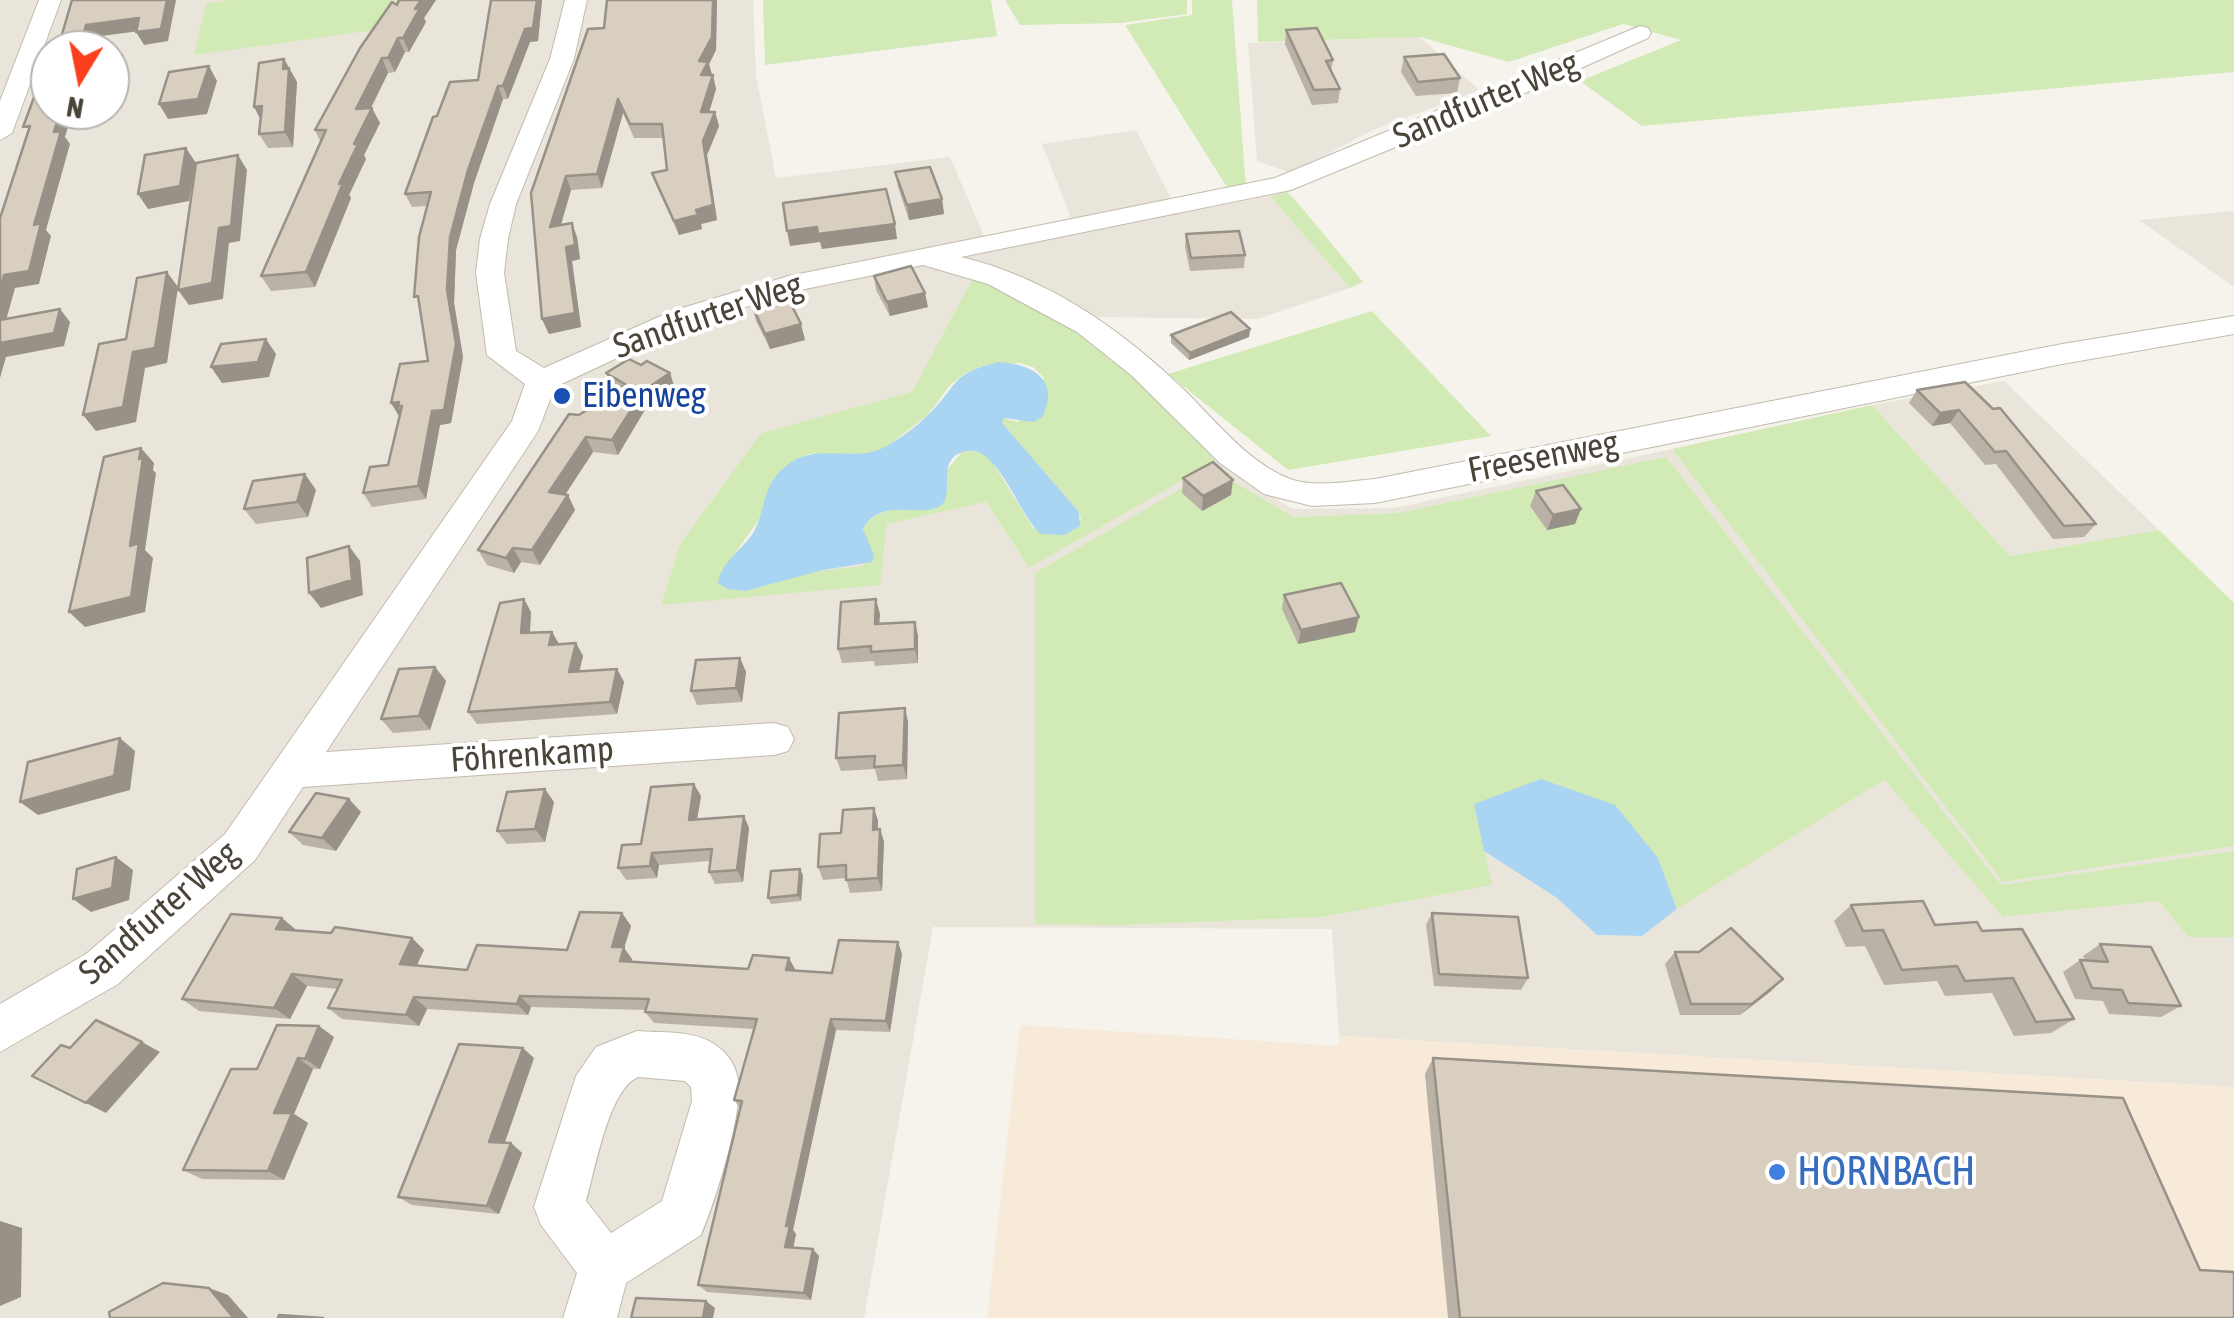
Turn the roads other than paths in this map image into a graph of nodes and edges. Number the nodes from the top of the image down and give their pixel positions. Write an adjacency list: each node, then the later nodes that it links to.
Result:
1 (50, 0): 3 (street)
2 (576, 0): 11 (street)
3 (38, 30)
4 (1640, 33): 9 (street, Sandfurter Weg)
5 (30, 45): 6 (street)
6 (0, 50)
7 (30, 52): 8 (street)
8 (0, 133)
9 (920, 256): 10 (street, Freesenweg); 11 (street, Sandfurter Weg)
10 (2234, 325)
11 (542, 381): 13 (street, Sandfurter Weg)
12 (774, 739): 13 (street, Föhrenkamp)
13 (290, 770): 14 (street, Sandfurter Weg)
14 (0, 1030)
15 (604, 1267): 16 (street)
16 (590, 1318)

